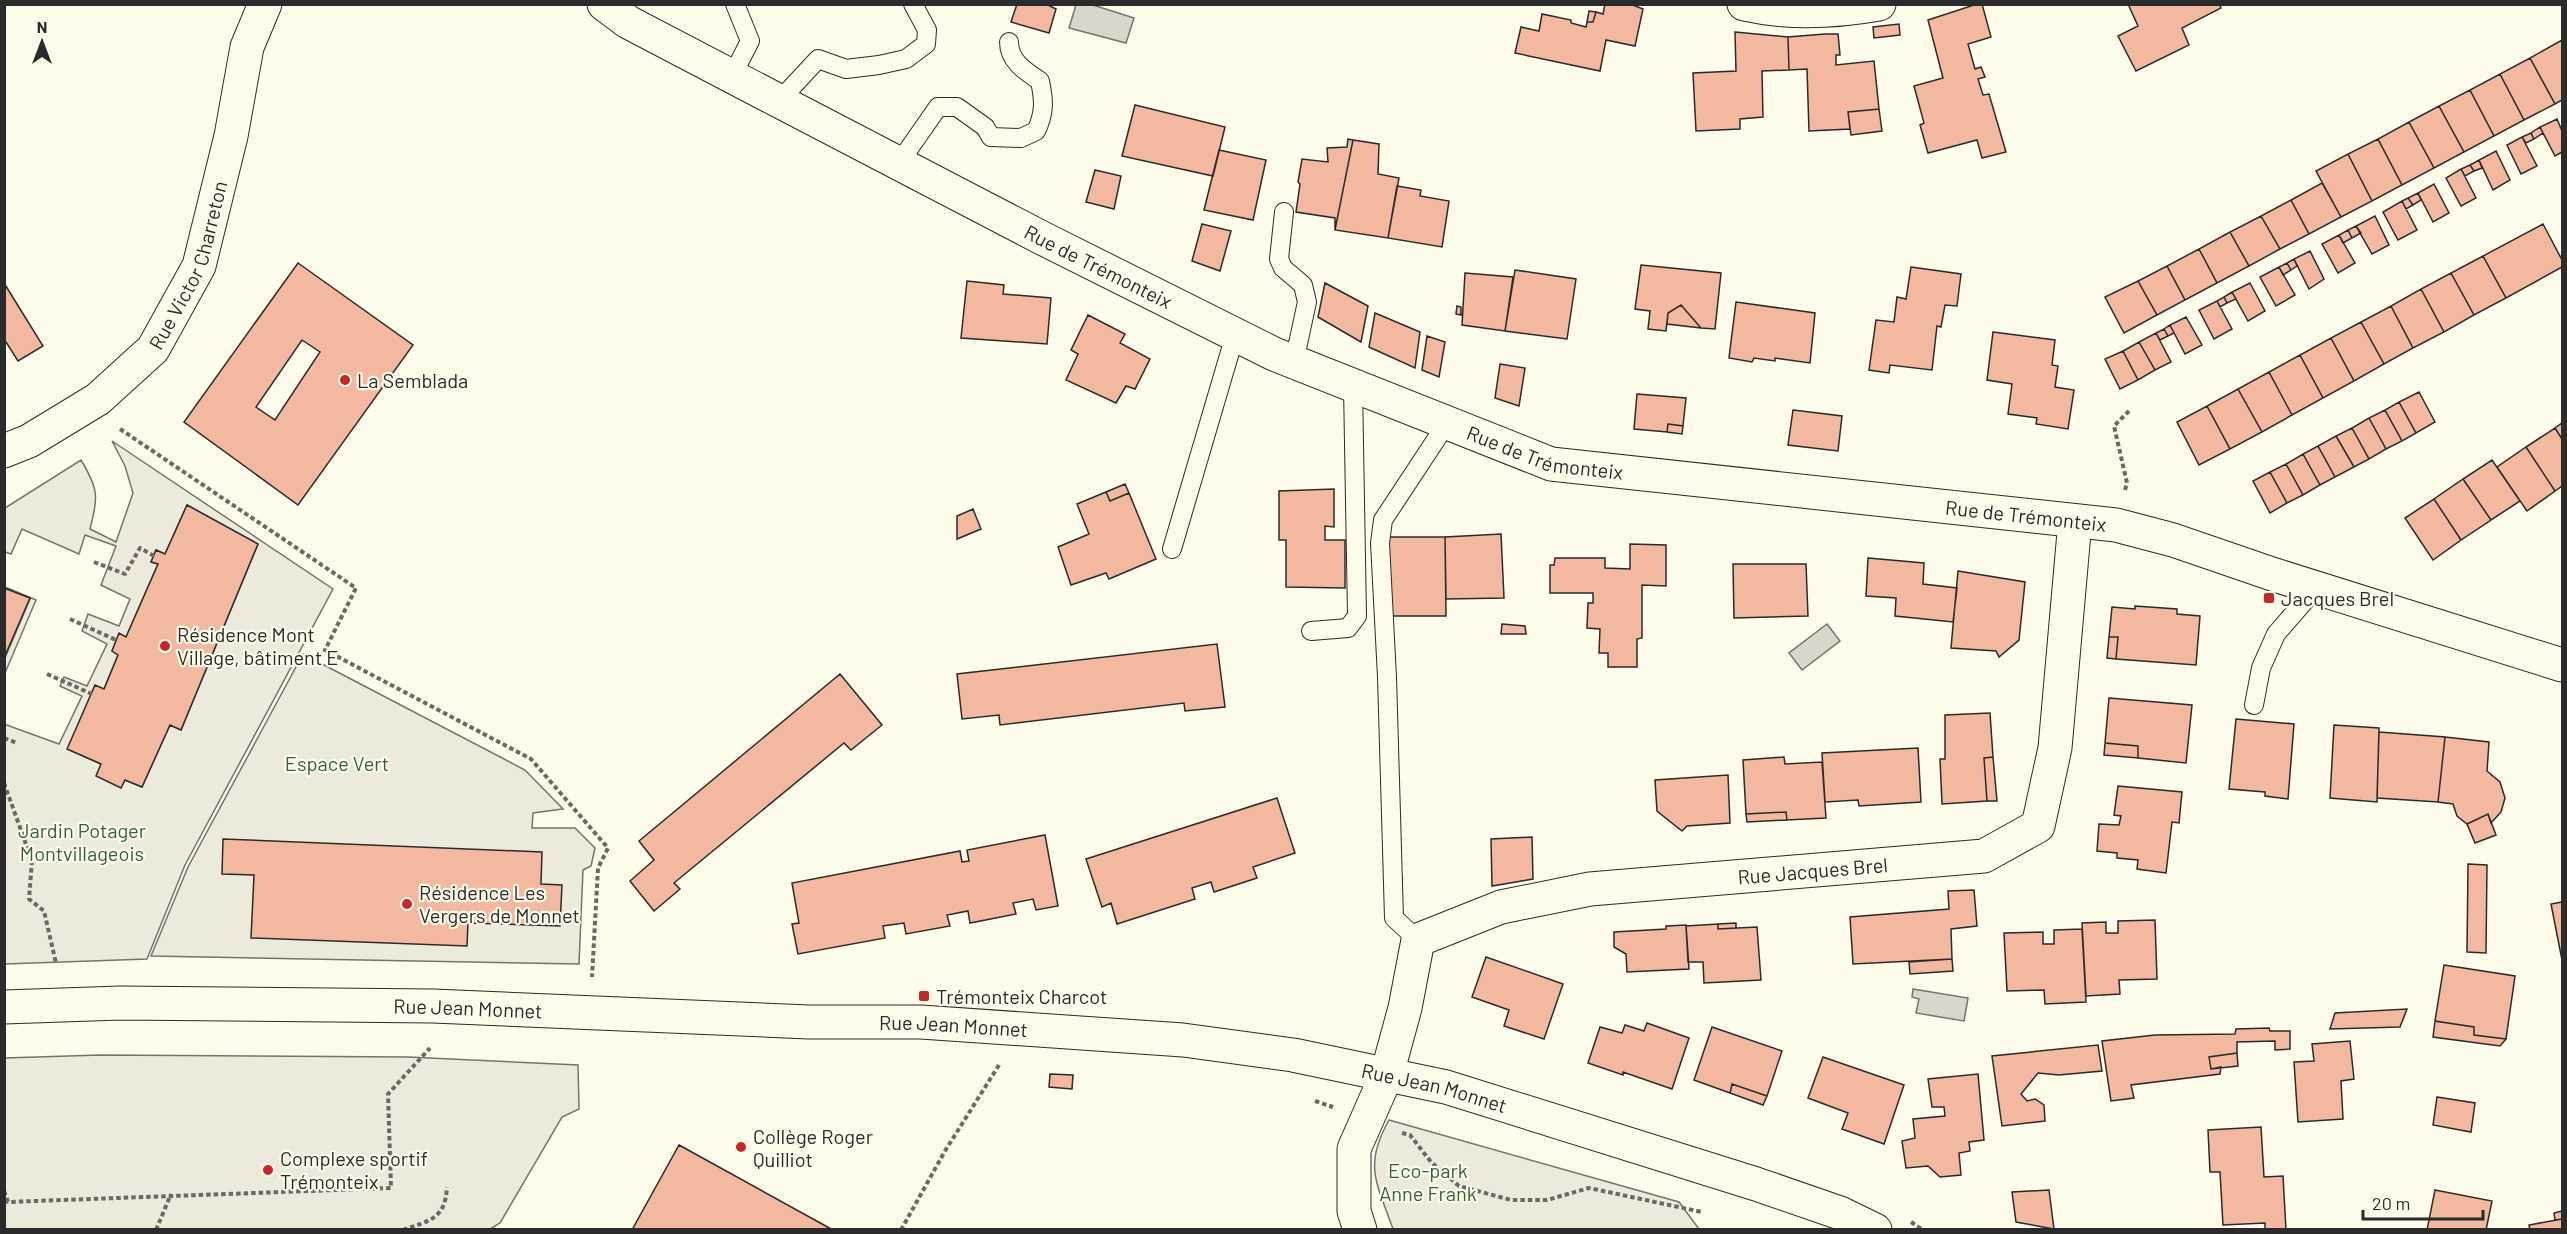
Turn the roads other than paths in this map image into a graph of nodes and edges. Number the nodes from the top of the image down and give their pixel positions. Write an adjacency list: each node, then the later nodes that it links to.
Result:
1 (265, 4): 16 (street, Rue Victor Charreton)
2 (604, 4): 8 (street, Rue de Trémonteix)
3 (735, 4): 8 (lane)
4 (913, 4): 9 (lane)
5 (1744, 4): 6 (street)
6 (1879, 4)
7 (1009, 42): 10 (lane)
8 (732, 76): 9 (street, Rue de Trémonteix)
9 (779, 101): 10 (street, Rue de Trémonteix)
10 (899, 163): 12 (street, Rue de Trémonteix)
11 (1284, 212): 13 (lane)
12 (1235, 335): 13 (street, Rue de Trémonteix); 18 (lane)
13 (1294, 362): 14 (street, Rue de Trémonteix)
14 (1353, 386): 15 (street, Rue de Trémonteix); 20 (lane)
15 (1447, 423): 17 (street, Rue de Trémonteix); 23 (lane)
16 (4, 451)
17 (2075, 520): 19 (street, Rue de Trémonteix); 23 (street, Rue Jacques Brel)
18 (1172, 549)
19 (2316, 588): 21 (street, Rue de Trémonteix); 22 (lane)
20 (1311, 631)
21 (2562, 665)
22 (2254, 705)
23 (1418, 940): 25 (street)
24 (4, 1007): 25 (street, Rue Jean Monnet)
25 (1387, 1074): 26 (street); 27 (street, Rue Jean Monnet)
26 (1360, 1230)
27 (1875, 1230)

